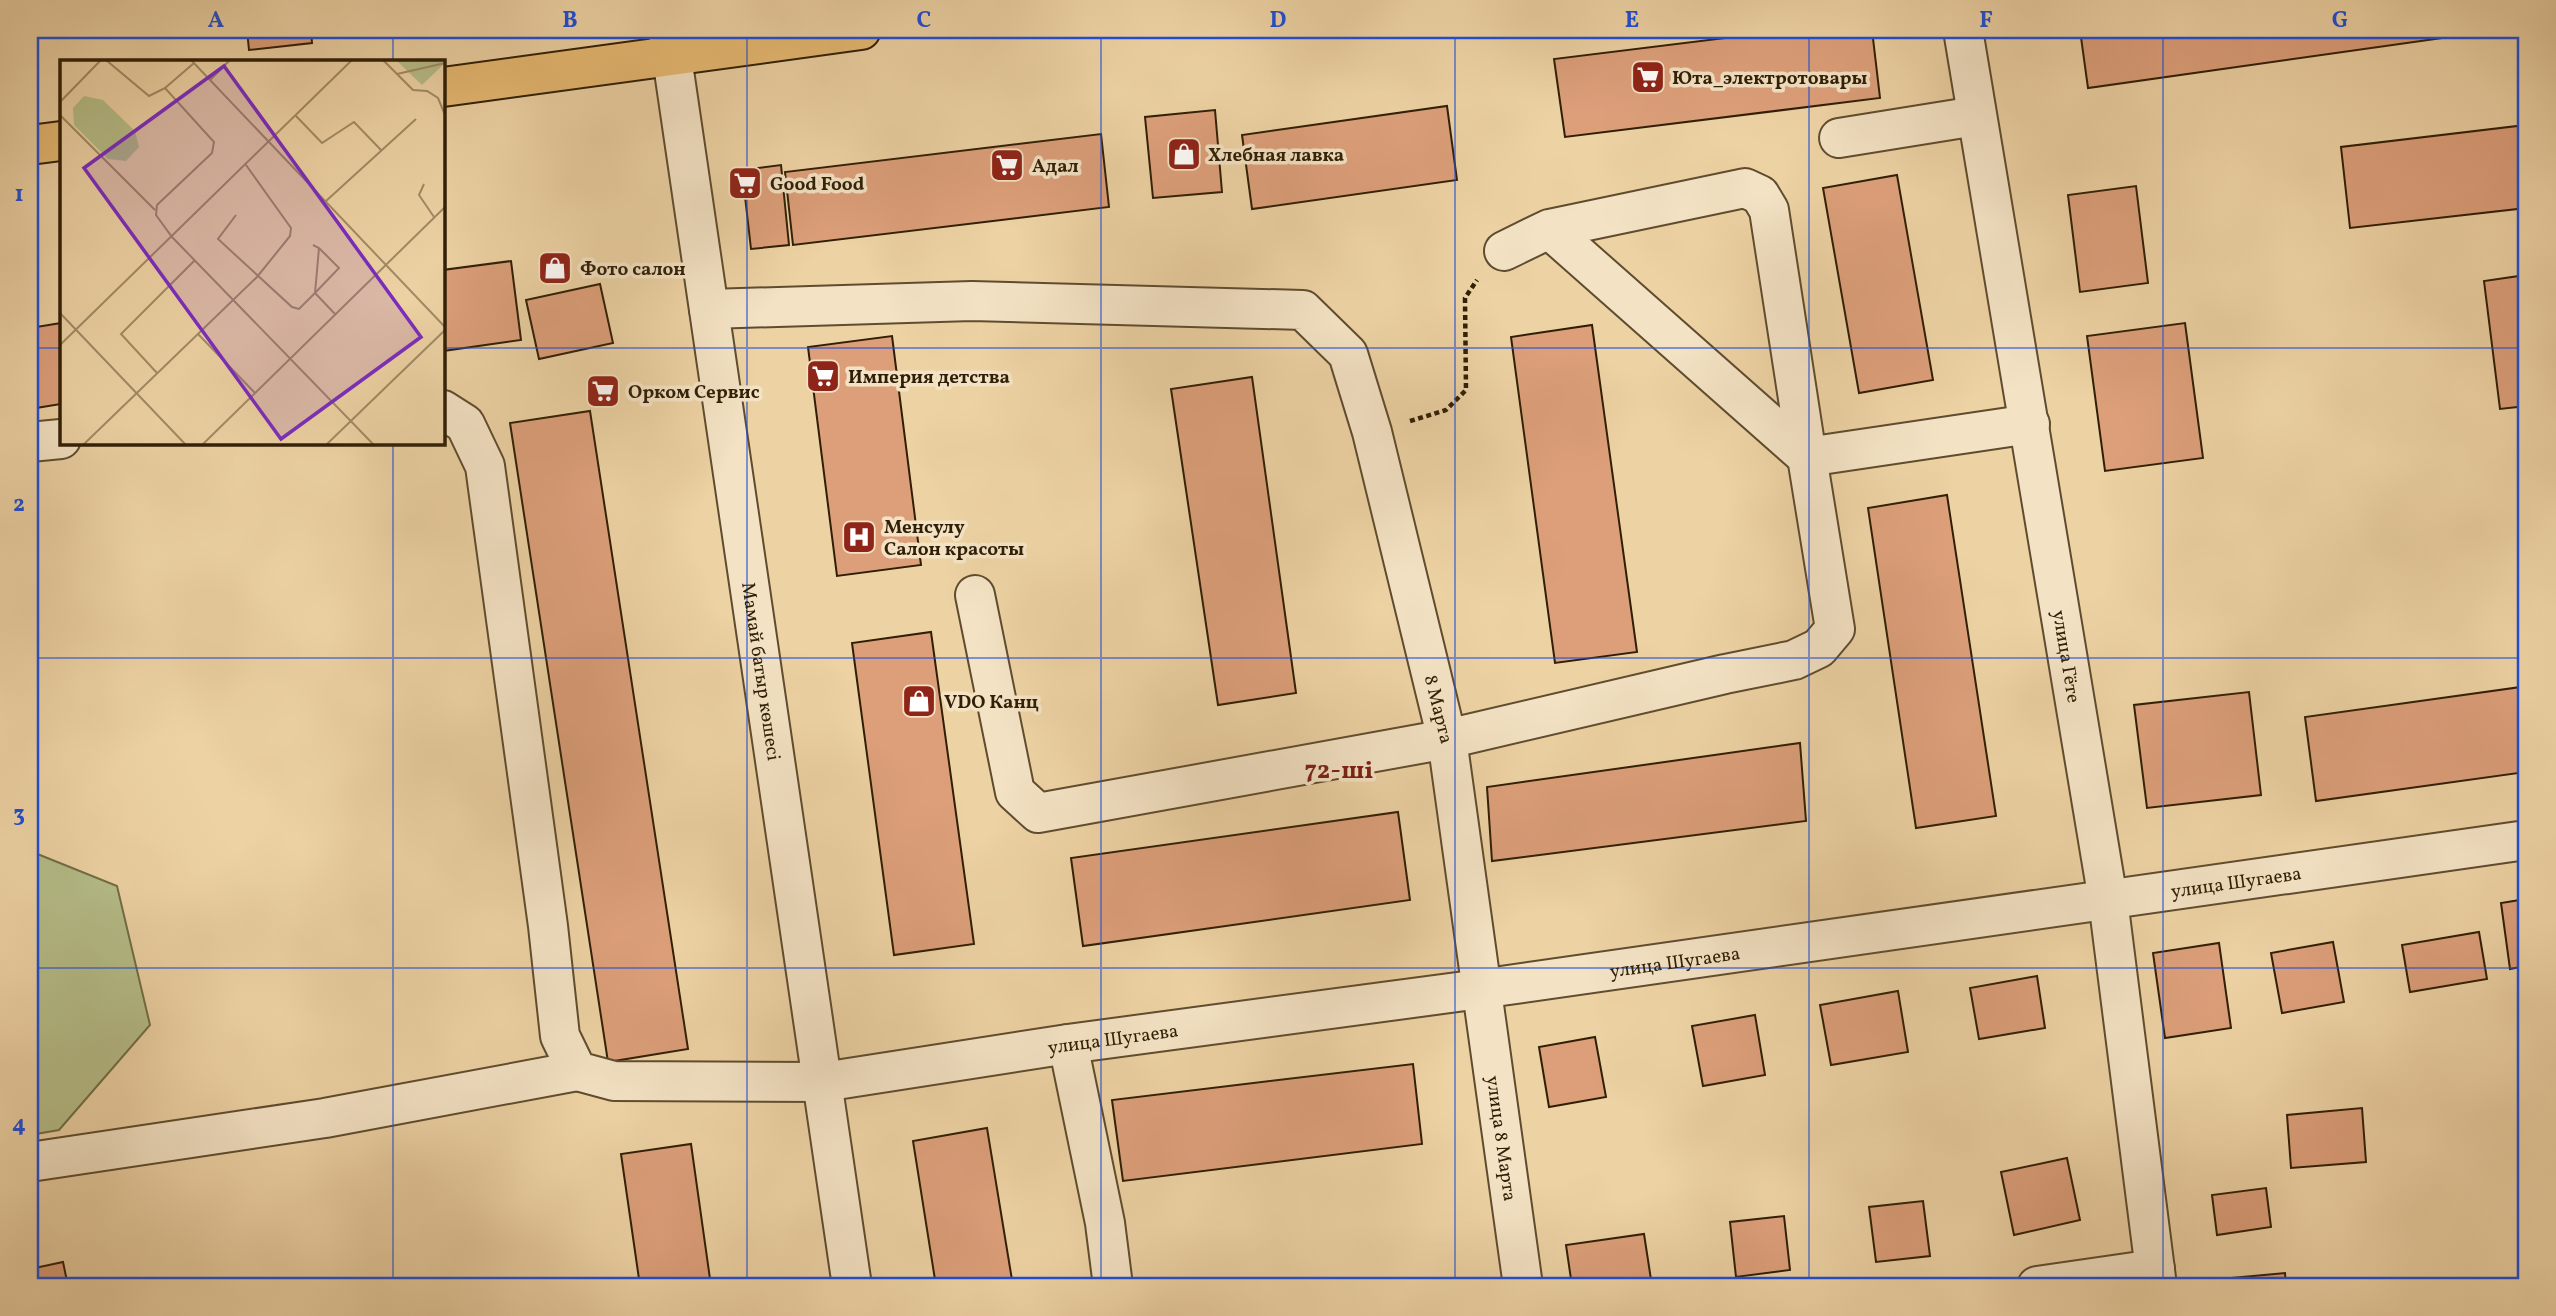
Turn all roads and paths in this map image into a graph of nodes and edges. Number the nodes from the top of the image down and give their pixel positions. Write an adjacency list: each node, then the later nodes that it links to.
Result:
1 (861, 30): 3 (main road)
2 (1963, 30): 5 (street, улица Гёте)
3 (669, 42): 4 (main road); 11 (street, Мамай батыр көшесі)
4 (444, 87)
5 (1976, 116): 6 (street); 13 (street, улица Гёте)
6 (1839, 138)
7 (60, 141): 8 (main road)
8 (30, 145)
9 (1549, 229): 10 (street); 17 (street); 17 (street)
10 (1504, 251): 14 (path)
11 (709, 309): 14 (street, 8 Марта); 25 (street, Мамай батыр көшесі)
12 (444, 411): 24 (street)
13 (2030, 424): 17 (street); 21 (street, улица Гёте)
14 (1372, 432): 19 (street, 8 Марта)
15 (60, 439): 16 (street)
16 (30, 442)
17 (1807, 457): 19 (street)
18 (975, 595): 19 (street)
19 (1447, 739): 22 (street, 8 Марта)
20 (2526, 840): 21 (street, улица Шугаева)
21 (2108, 900): 22 (street, улица Шугаева); 27 (street, улица Гёте)
22 (1480, 989): 23 (street, улица Шугаева); 30 (street, улица 8 Марта)
23 (1068, 1044): 25 (street, улица Шугаева); 29 (street)
24 (577, 1071): 25 (street, улица Шугаева); 26 (street)
25 (823, 1082): 28 (street, Мамай батыр көшесі)
26 (30, 1162)
27 (2156, 1278): 31 (street)
28 (852, 1286)
29 (1113, 1286)
30 (1522, 1286)
31 (2037, 1286)

